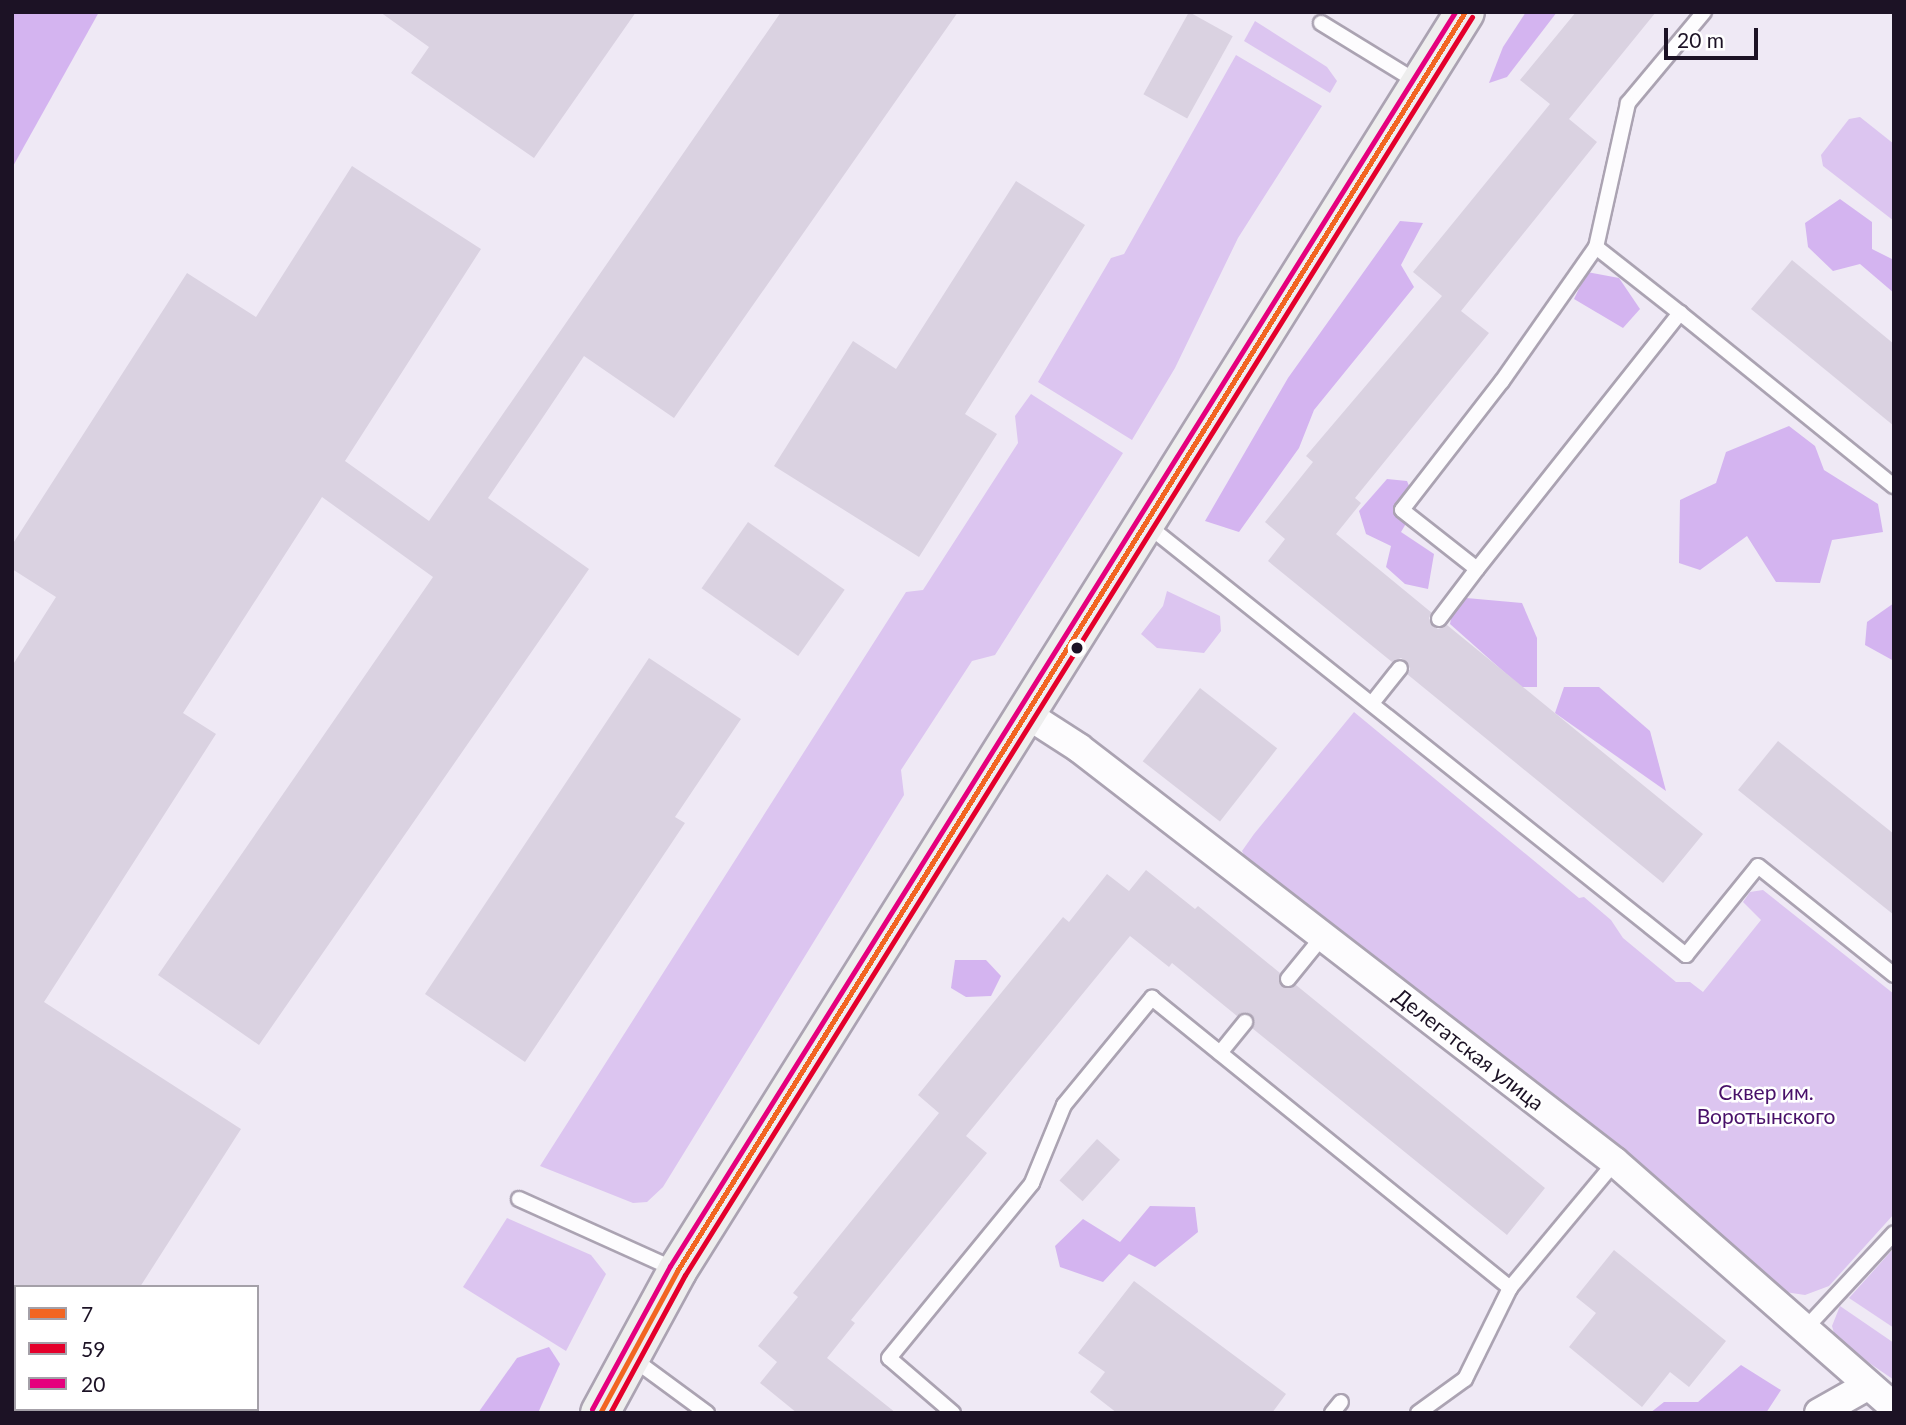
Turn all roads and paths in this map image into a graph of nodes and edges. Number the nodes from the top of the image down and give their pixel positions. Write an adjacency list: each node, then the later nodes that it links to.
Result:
1 (1465, 12): 4 (street)
2 (1704, 12): 5 (lane)
3 (1321, 23): 4 (lane)
4 (1420, 84): 8 (street)
5 (1596, 247): 6 (lane); 9 (lane)
6 (1680, 313): 7 (lane); 9 (lane)
7 (1894, 486)
8 (1145, 523): 12 (lane); 13 (street)
9 (1477, 569): 10 (lane)
10 (1439, 619)
11 (1399, 668): 12 (lane)
12 (1373, 702): 15 (lane)
13 (1025, 713): 14 (street, Делегатская улица); 22 (street)
14 (1323, 936): 16 (lane); 19 (street, Делегатская улица)
15 (1894, 975)
16 (1288, 979)
17 (1245, 1022): 18 (lane)
18 (1220, 1054): 23 (lane); 30 (lane)
19 (1615, 1162): 23 (lane); 24 (street, Делегатская улица)
20 (519, 1199): 22 (lane)
21 (1894, 1233): 24 (lane)
22 (677, 1271): 25 (street)
23 (1510, 1288): 31 (lane)
24 (1804, 1330): 26 (street, Делегатская улица)
25 (628, 1355): 28 (street); 29 (lane)
26 (1867, 1386): 27 (street, Делегатская улица); 32 (street)
27 (1894, 1407)
28 (600, 1413)
29 (707, 1413)
30 (953, 1413)
31 (1418, 1413)
32 (1819, 1413)

